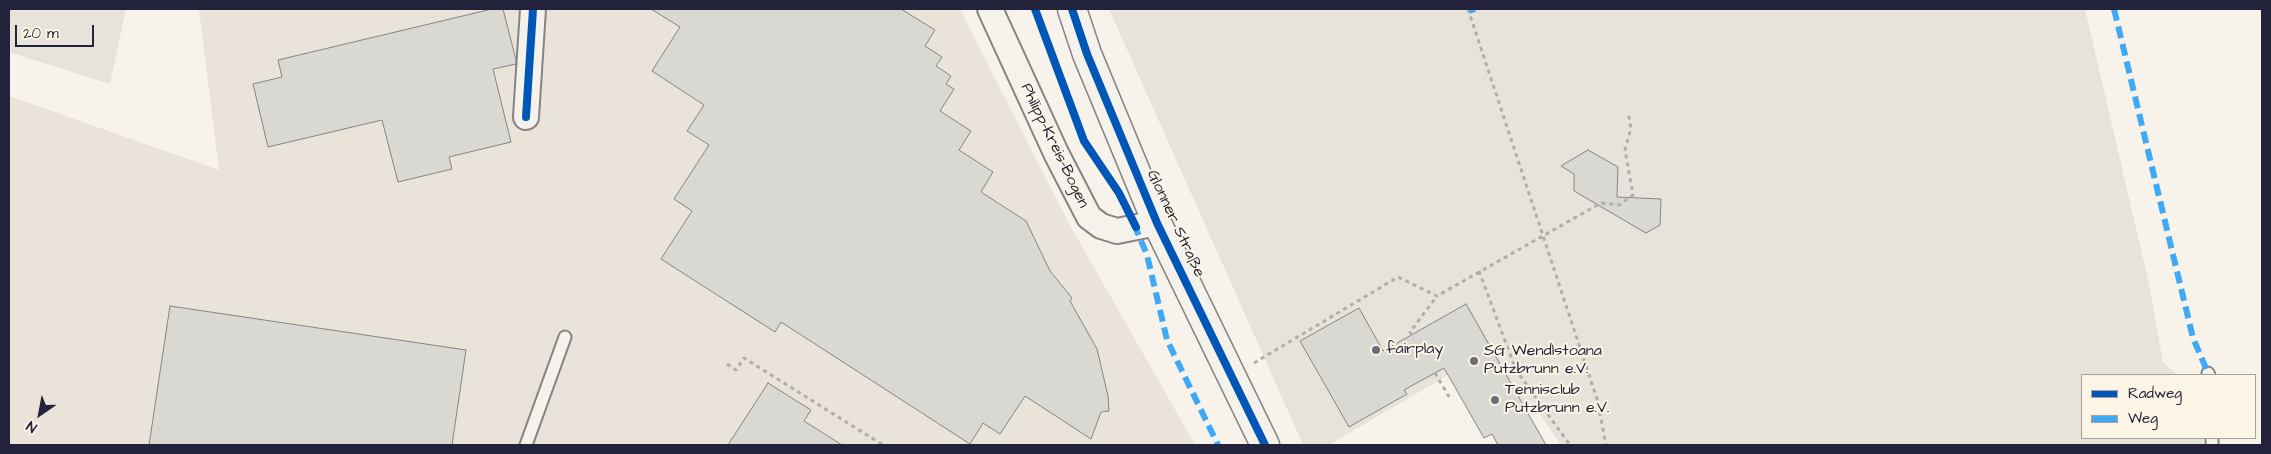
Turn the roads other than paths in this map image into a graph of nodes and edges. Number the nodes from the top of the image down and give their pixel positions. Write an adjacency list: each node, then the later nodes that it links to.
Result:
1 (533, 9): 4 (street)
2 (990, 9): 5 (street, Philipp-Kreis-Bogen)
3 (1072, 9): 5 (street, Glonner Straße)
4 (526, 117)
5 (1157, 223): 8 (street, Glonner Straße)
6 (565, 337): 7 (lane)
7 (526, 445)
8 (1265, 445)

